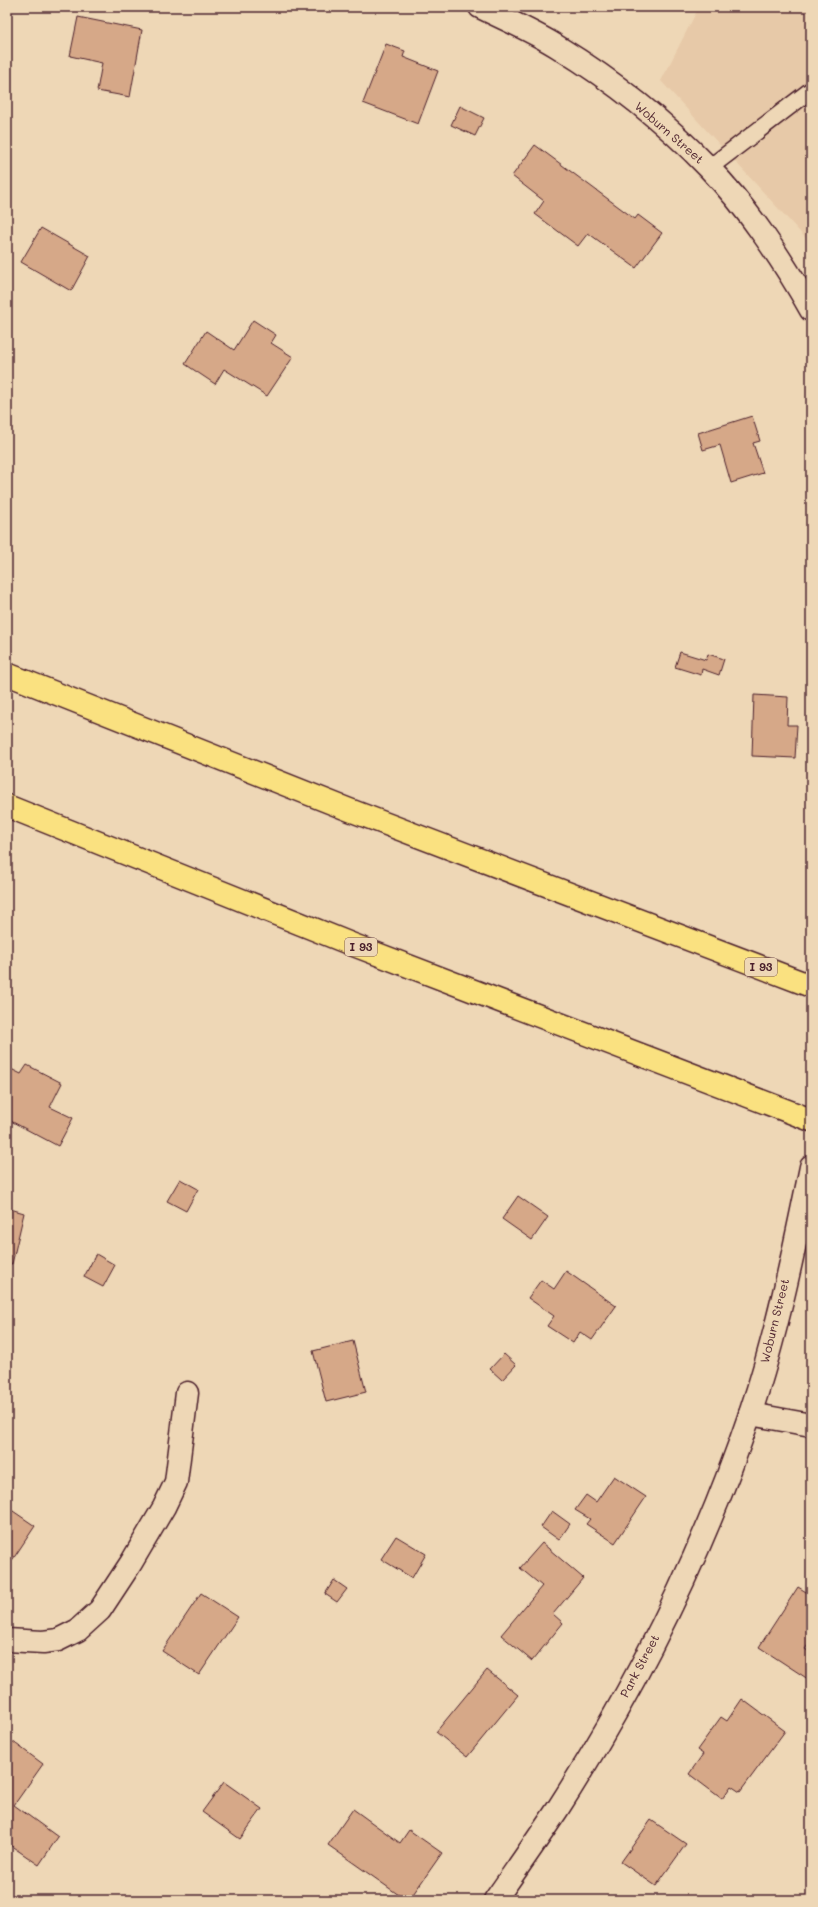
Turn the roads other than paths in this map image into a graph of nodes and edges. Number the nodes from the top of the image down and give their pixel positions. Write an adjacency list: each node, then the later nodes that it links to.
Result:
1 (480, 7): 3 (street, Woburn Street)
2 (811, 90): 3 (lane)
3 (709, 168): 4 (street, Woburn Street)
4 (811, 310)
5 (7, 674): 7 (highway, I 93)
6 (7, 806): 8 (highway, I 93)
7 (811, 986)
8 (811, 1120)
9 (811, 1167): 11 (street, Woburn Street)
10 (187, 1393): 13 (street)
11 (750, 1414): 12 (street); 14 (street, Park Street)
12 (811, 1425)
13 (7, 1640)
14 (495, 1900)

